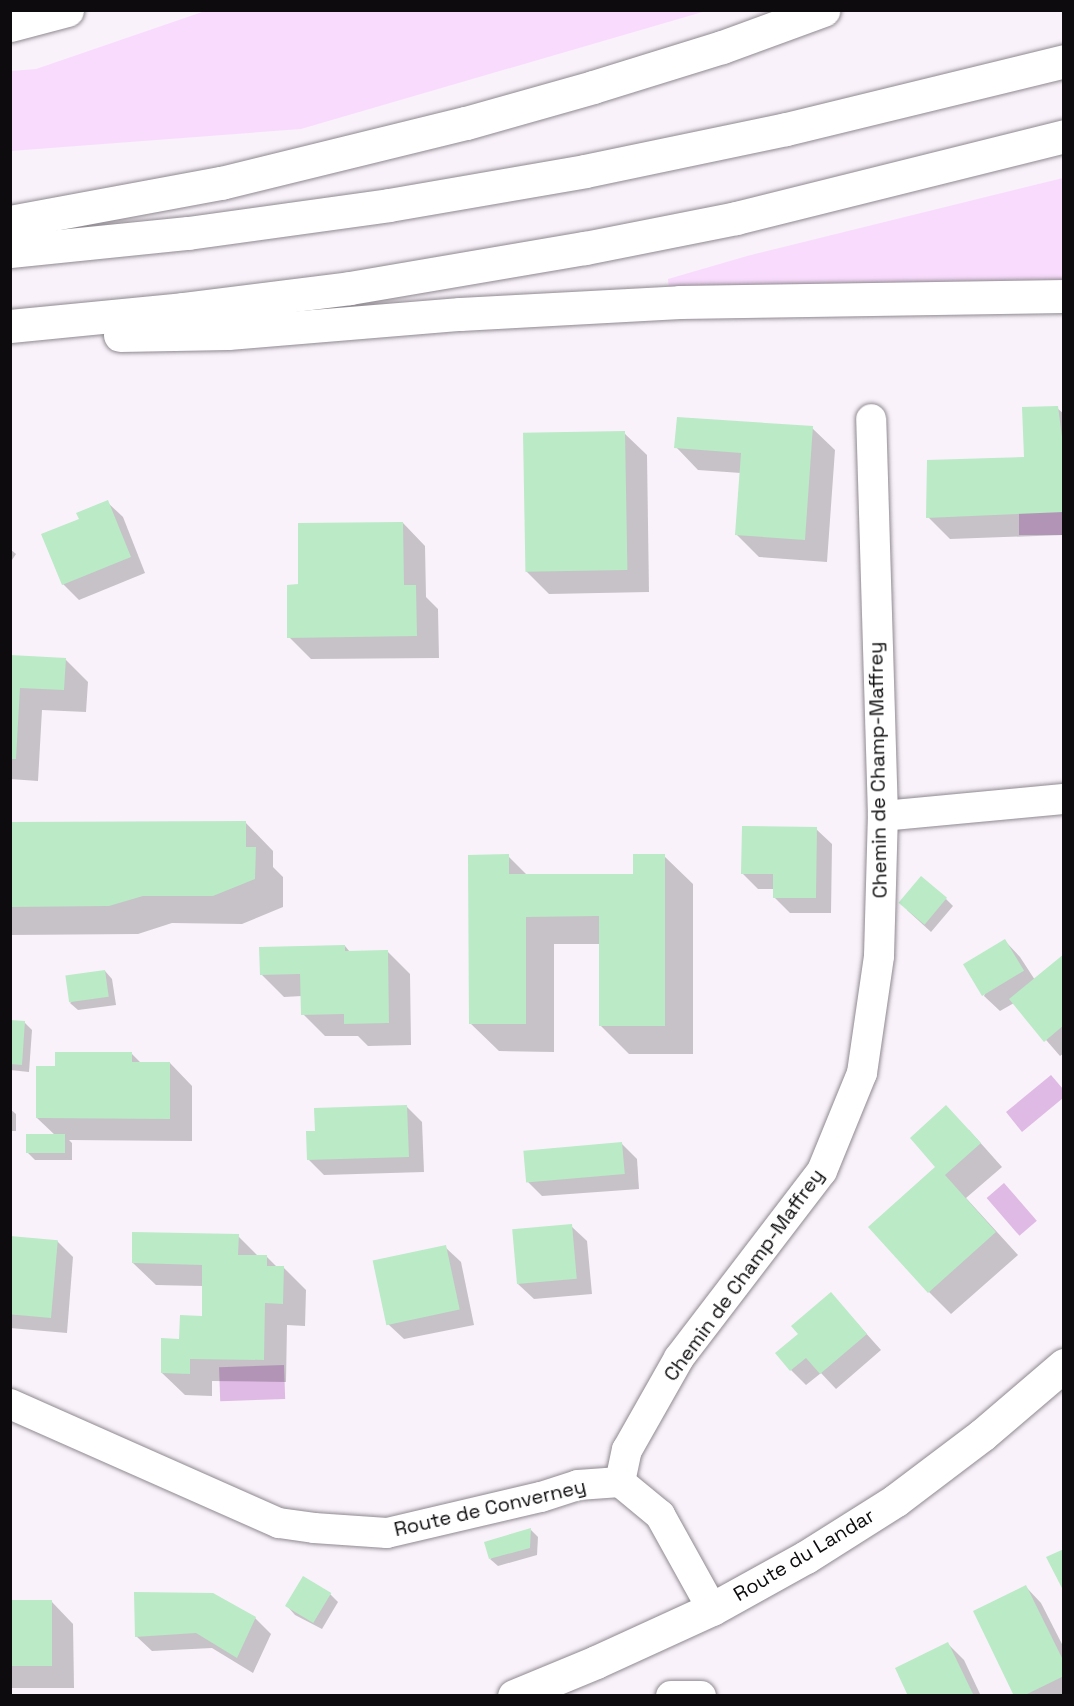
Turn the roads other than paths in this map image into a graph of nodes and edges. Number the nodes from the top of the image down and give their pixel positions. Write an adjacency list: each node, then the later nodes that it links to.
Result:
1 (67, 10): 3 (main road)
2 (823, 10): 6 (main road)
3 (10, 25)
4 (1064, 61): 7 (main road)
5 (1064, 136): 9 (main road)
6 (10, 222)
7 (10, 250)
8 (1064, 296): 10 (main road)
9 (10, 326)
10 (10, 337)
11 (871, 419): 13 (street, Chemin de Champ-Maffrey)
12 (1064, 799): 13 (street)
13 (883, 816): 16 (street, Chemin de Champ-Maffrey)
14 (1064, 1365): 17 (main road, Route du Landar)
15 (10, 1404): 16 (street, Route de Converney)
16 (620, 1482): 17 (street)
17 (712, 1609): 18 (main road, Route du Landar)
18 (514, 1695)
19 (671, 1695): 20 (street)
20 (701, 1695)

